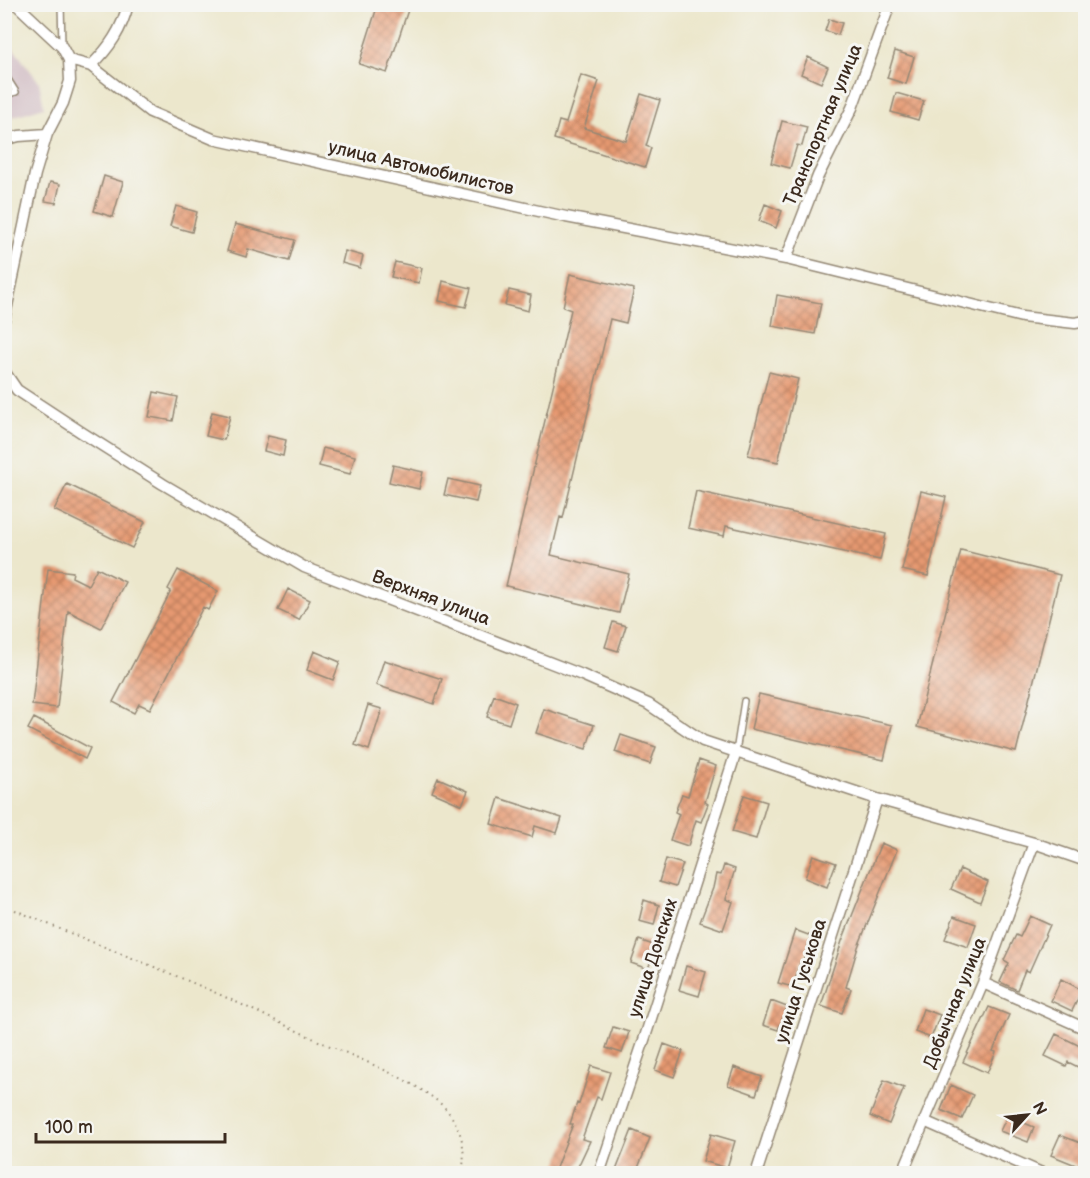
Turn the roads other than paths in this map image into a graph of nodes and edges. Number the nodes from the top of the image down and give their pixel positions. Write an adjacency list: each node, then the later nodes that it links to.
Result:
1 (16, 4): 5 (street)
2 (60, 4): 5 (lane)
3 (128, 4): 7 (street)
4 (890, 4): 12 (street, Транспортная улица)
5 (62, 47): 6 (street)
6 (69, 60): 7 (street, улица Автомобилистов); 10 (street)
7 (91, 66): 12 (street, улица Автомобилистов)
8 (4, 73): 9 (lane)
9 (4, 95)
10 (47, 134): 11 (street); 13 (street)
11 (4, 140)
12 (786, 259): 14 (street, улица Автомобилистов)
13 (4, 320)
14 (1086, 321)
15 (4, 371): 17 (street, Верхняя улица)
16 (744, 701): 17 (lane)
17 (736, 752): 18 (street, Верхняя улица); 24 (street, улица Донских)
18 (876, 799): 19 (street, Верхняя улица); 25 (street, улица Гуськова)
19 (1034, 843): 20 (street, Верхняя улица); 21 (street, Добычная улица)
20 (1086, 861)
21 (982, 983): 22 (street); 23 (street, Добычная улица)
22 (1086, 1029)
23 (924, 1121): 26 (street, Добычная улица); 27 (street)
24 (599, 1173)
25 (756, 1173)
26 (902, 1173)
27 (1044, 1173)

